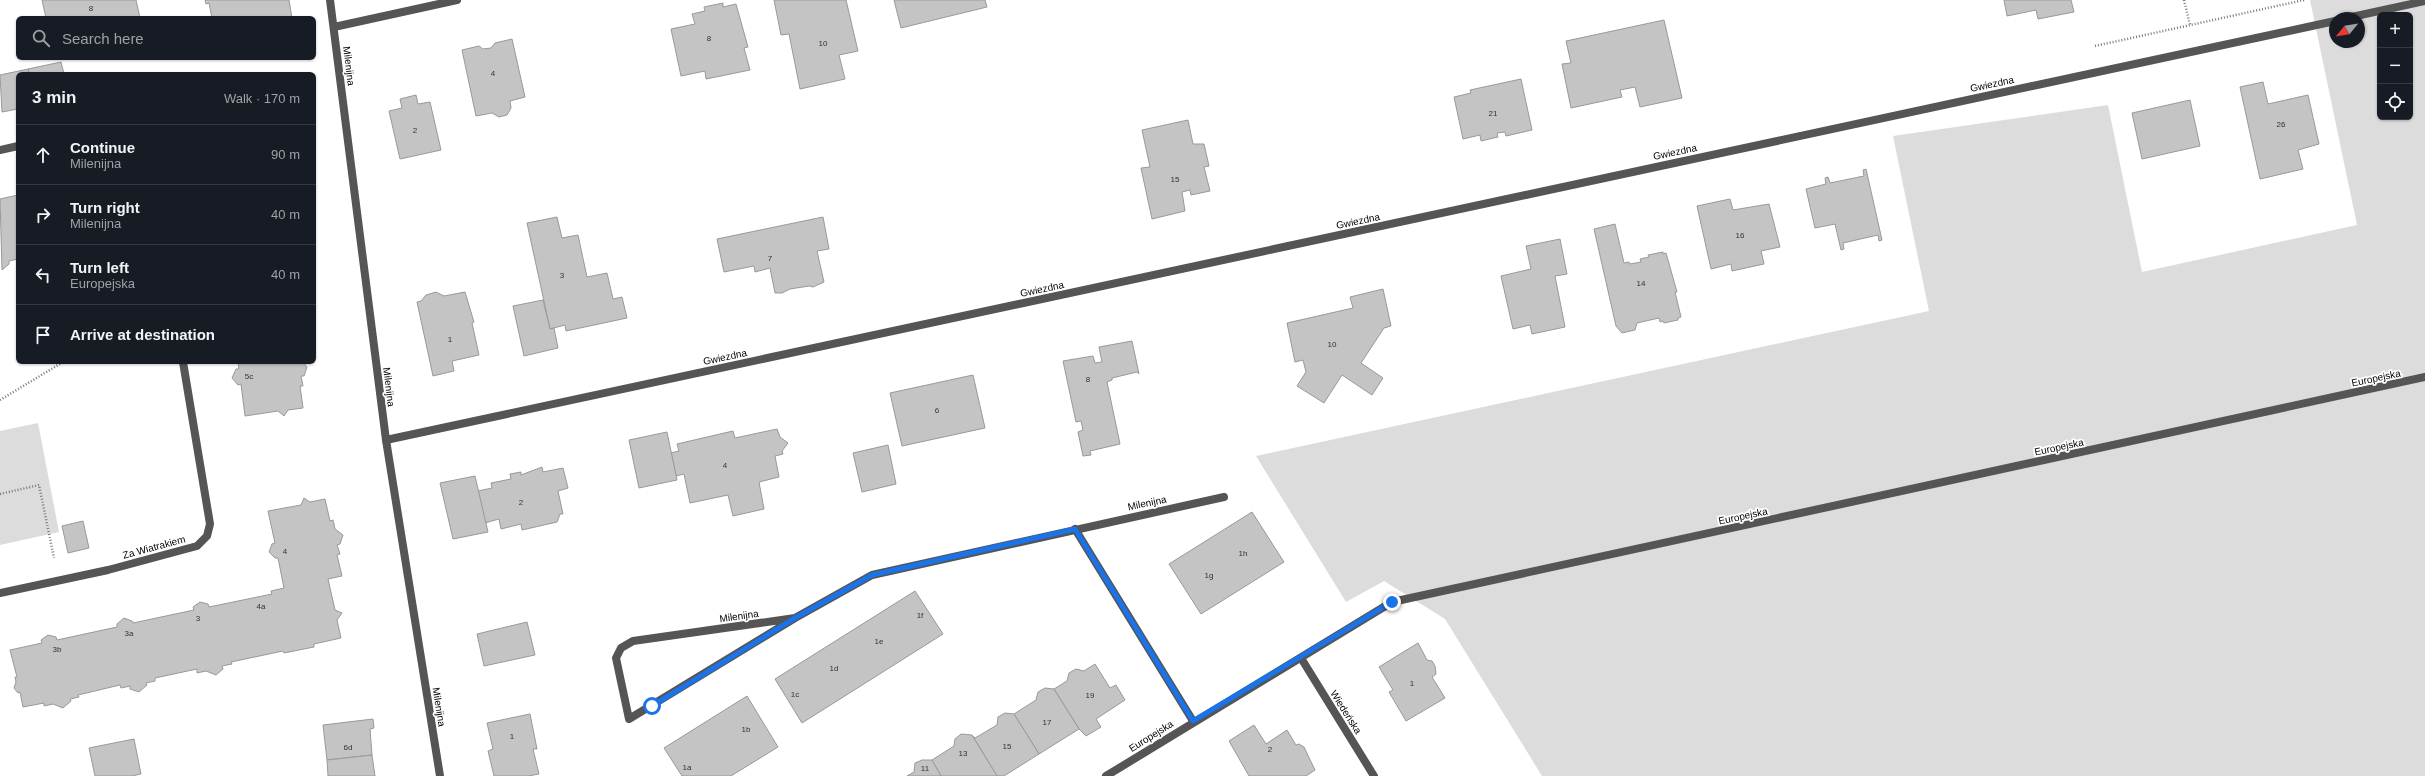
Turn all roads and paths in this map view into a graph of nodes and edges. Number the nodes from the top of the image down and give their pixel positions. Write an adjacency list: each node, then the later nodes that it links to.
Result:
1 (330, 0): 9 (street, Milenijna)
2 (457, 0): 9 (street)
3 (2184, 0): 8 (path)
4 (2304, 0): 8 (path)
5 (2425, 1): 6 (street)
6 (2365, 14)
7 (2329, 22): 17 (street, Gwiezdna)
8 (2190, 25): 10 (path)
9 (334, 27): 17 (street, Milenijna)
10 (2095, 46)
11 (16, 146): 12 (street)
12 (0, 150)
13 (60, 364): 16 (path)
14 (183, 364): 21 (street, Za Wiatrakiem)
15 (2425, 377): 24 (street, Europejska)
16 (0, 400)
17 (386, 440): 26 (street, Milenijna)
18 (0, 494): 21 (path)
19 (1224, 497): 20 (street, Milenijna)
20 (1075, 529): 23 (street, Milenijna); 25 (street)
21 (58, 580): 22 (street, Za Wiatrakiem)
22 (0, 593)
23 (795, 618): 23 (street, Milenijna)
24 (1301, 658): 25 (street, Europejska); 28 (street, Wiedeńska)
25 (1193, 721): 27 (street, Europejska)
26 (440, 776)
27 (1106, 776)
28 (1374, 776)

